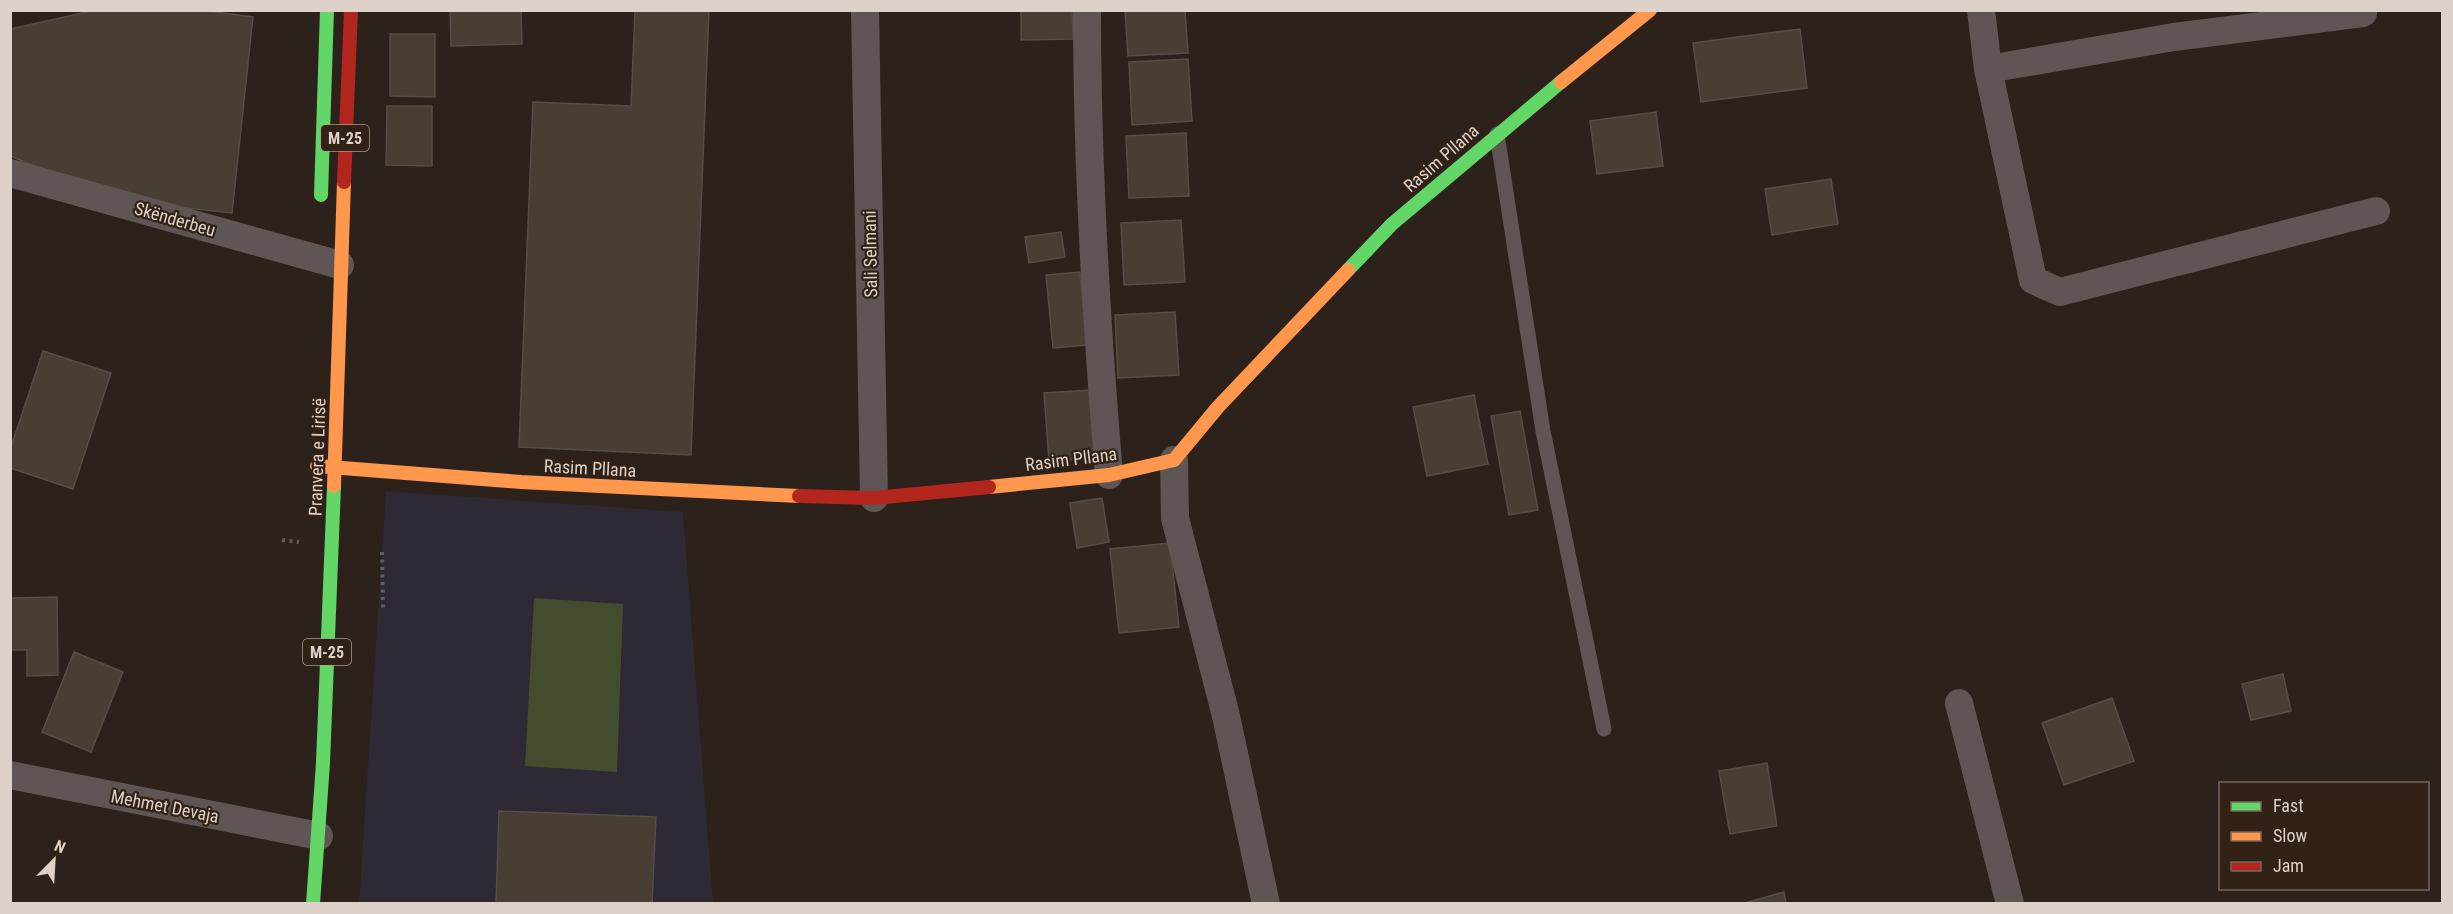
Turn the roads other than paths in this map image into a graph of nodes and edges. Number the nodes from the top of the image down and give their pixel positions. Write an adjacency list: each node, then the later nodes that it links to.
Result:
1 (327, 10): 12 (street)
2 (351, 10): 13 (street, Pranvera e Lirisë / M-25)
3 (865, 10): 18 (street, Sali Selmani)
4 (1087, 10): 17 (street)
5 (1650, 10): 9 (street, Rasim Pllana)
6 (1981, 10): 8 (street)
7 (2363, 13): 8 (street)
8 (1988, 69): 11 (street)
9 (1497, 134): 14 (street, Rasim Pllana); 20 (lane)
10 (10, 173): 13 (street, Skënderbeu)
11 (2376, 211)
12 (321, 215)
13 (326, 262): 16 (street, Pranvera e Lirisë / M-25)
14 (1174, 460): 17 (street, Rasim Pllana); 24 (street)
15 (317, 467): 16 (street, Rasim Pllana)
16 (335, 467): 18 (street, Rasim Pllana); 22 (street, Pranvera e Lirisë / M-25)
17 (1108, 475): 18 (street, Rasim Pllana)
18 (874, 498)
19 (1959, 703): 25 (street)
20 (1604, 729)
21 (10, 775): 22 (street, Mehmet Devaja)
22 (306, 832): 23 (street, Pranvera e Lirisë / M-25)
23 (313, 903)
24 (1266, 903)
25 (2010, 903)

